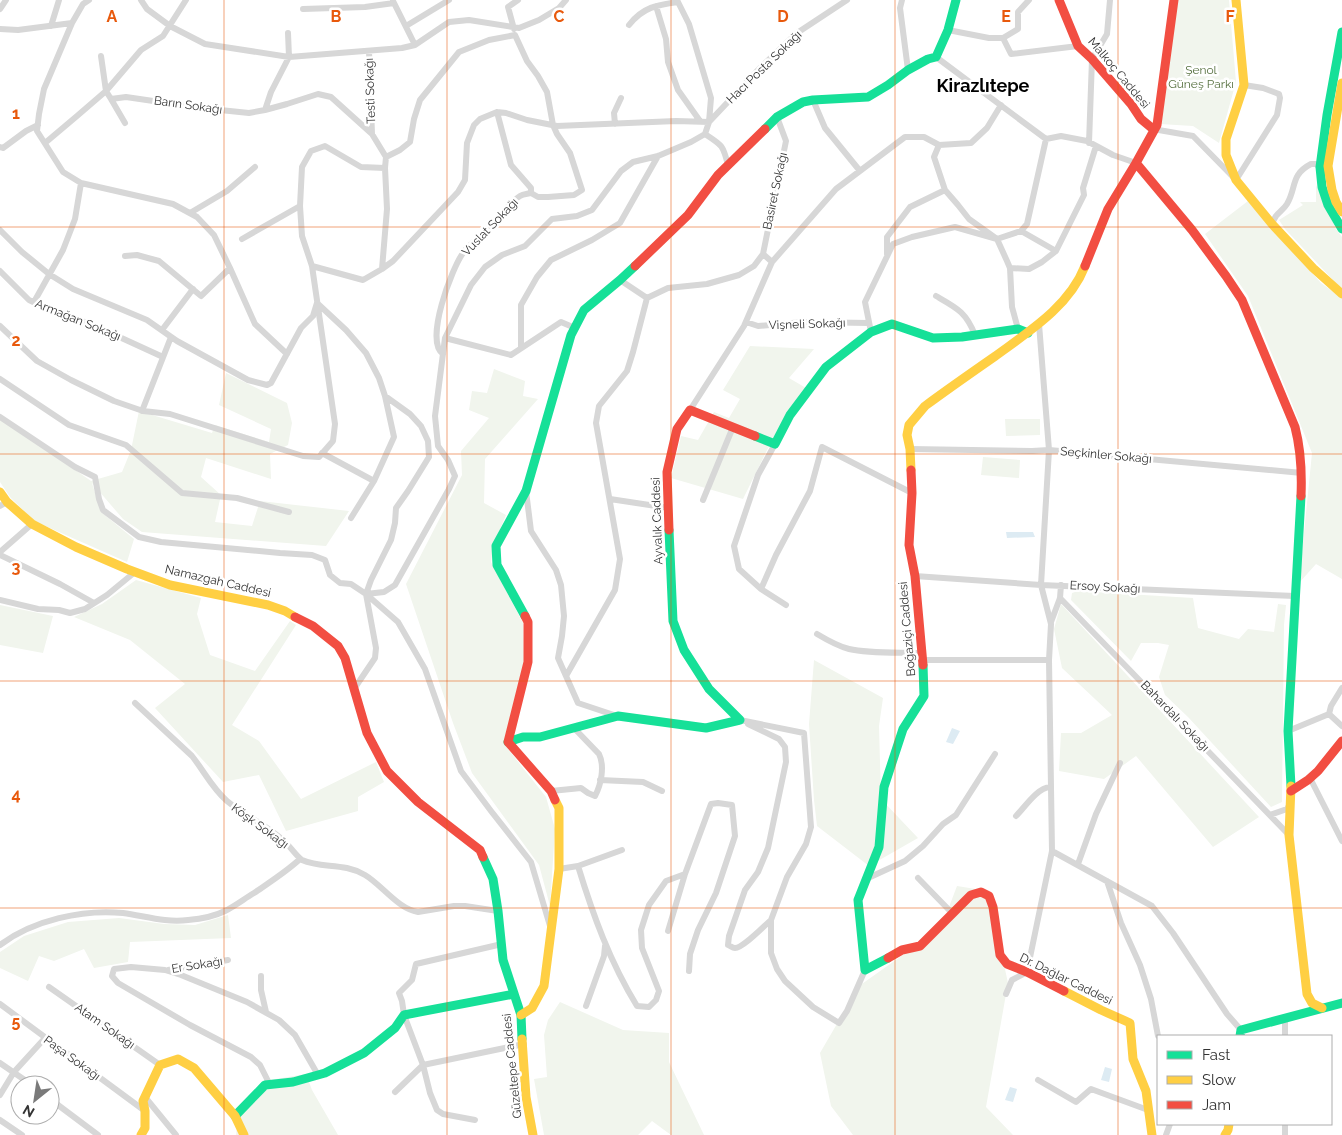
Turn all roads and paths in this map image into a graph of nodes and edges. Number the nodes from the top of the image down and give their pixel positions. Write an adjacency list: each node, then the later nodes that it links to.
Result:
1 (6, 0): 20 (street)
2 (59, 0): 24 (street)
3 (88, 0): 22 (street)
4 (142, 0): 25 (street)
5 (186, 0): 25 (street)
6 (449, 0): 26 (street)
7 (518, 0): 27 (street)
8 (566, 0): 27 (street)
9 (847, 0): 53 (street, Hacı Posta Sokağı)
10 (902, 0): 41 (street)
11 (956, 0): 29 (street)
12 (1028, 0): 33 (street)
13 (1059, 0): 35 (street, Malkoç Caddesi)
14 (1110, 0): 40 (street)
15 (1169, 0): 58 (street)
16 (1174, 0): 58 (street)
17 (1236, 0): 43 (street)
18 (393, 2): 21 (street); 26 (street)
19 (656, 6): 23 (street); 52 (street); 53 (street)
20 (0, 9)
21 (303, 9)
22 (72, 23): 24 (street); 56 (street)
23 (629, 25)
24 (51, 26): 28 (street)
25 (170, 26): 38 (street); 44 (street)
26 (406, 26): 34 (street)
27 (513, 27): 32 (street); 34 (street)
28 (0, 29)
29 (948, 30): 33 (street); 39 (street)
30 (1342, 32): 70 (street)
31 (288, 33): 38 (street)
32 (515, 36): 57 (street); 67 (street)
33 (1003, 38): 35 (street)
34 (415, 45): 36 (street)
35 (1078, 46): 40 (street, Malkoç Caddesi)
36 (369, 52): 38 (street); 59 (street, Testi Sokağı)
37 (101, 56): 44 (street)
38 (289, 57): 49 (street)
39 (936, 57): 41 (street); 48 (street)
40 (1092, 59): 58 (street, Malkoç Caddesi); 63 (street)
41 (908, 70): 47 (street)
42 (1342, 83): 70 (street)
43 (1244, 85): 74 (street); 74 (street)
44 (106, 91): 46 (street); 62 (street)
45 (621, 98): 55 (street)
46 (111, 99): 49 (street, Barın Sokağı); 54 (street)
47 (813, 100): 51 (street); 73 (street)
48 (1001, 105): 61 (street); 64 (street)
49 (265, 110): 59 (street, Barın Sokağı)
50 (497, 112): 57 (street); 77 (street); 95 (street)
51 (778, 117): 69 (street); 88 (street, Basiret Sokağı)
52 (700, 121): 53 (street); 55 (street)
53 (710, 122): 60 (street)
54 (125, 123)
55 (615, 124): 57 (street)
56 (38, 125): 62 (street); 65 (street)
57 (553, 125): 77 (street)
58 (1154, 130): 68 (street, Boğaziçi Caddesi); 74 (street)
59 (372, 134): 67 (street, Testi Sokağı)
60 (705, 134): 66 (street); 69 (street)
61 (1046, 139): 63 (street); 84 (street)
62 (44, 143): 75 (street)
63 (1093, 144): 68 (street); 87 (street)
64 (939, 145): 73 (street); 76 (street)
65 (1, 149)
66 (658, 156): 115 (street); 116 (street)
67 (386, 157): 72 (street)
68 (1136, 163): 106 (street, Boğaziçi Caddesi); 132 (street)
69 (728, 165): 98 (street)
70 (1324, 166): 79 (street); 81 (street); 82 (street)
71 (255, 167): 80 (street)
72 (385, 168): 78 (street); 95 (street)
73 (860, 171): 91 (street)
74 (1236, 180): 81 (street)
75 (81, 183): 80 (street); 97 (street)
76 (945, 190): 86 (street); 90 (street)
77 (531, 193): 118 (street, Vuslat Sokağı)
78 (300, 206): 85 (street); 92 (street)
79 (1342, 212)
80 (190, 213): 93 (street)
81 (1272, 224): 100 (street)
82 (1342, 229)
83 (0, 230): 97 (street)
84 (1021, 231): 86 (street); 87 (street)
85 (242, 239)
86 (997, 239): 90 (street); 94 (street)
87 (1056, 251): 94 (street)
88 (763, 254): 91 (street); 102 (street)
89 (125, 256): 99 (street)
90 (887, 256): 109 (street)
91 (772, 262): 105 (street)
92 (312, 266): 95 (street); 104 (street)
93 (230, 268): 99 (street); 117 (street)
94 (1010, 268): 110 (street)
95 (382, 269)
96 (0, 271): 103 (street, Armağan Sokağı)
97 (49, 274): 103 (street); 111 (street)
98 (620, 280): 102 (street); 108 (street)
99 (193, 289): 111 (street)
100 (1342, 294)
101 (936, 296): 113 (street)
102 (647, 298): 137 (street)
103 (34, 302): 119 (street, Armağan Sokağı)
104 (317, 303): 117 (street); 121 (street); 131 (street)
105 (746, 322): 109 (street, Vişneli Sokağı); 123 (street)
106 (1040, 324): 112 (street, Boğaziçi Caddesi); 130 (street)
107 (0, 326): 122 (street)
108 (575, 328): 116 (street); 134 (street)
109 (870, 328): 113 (street); 128 (street)
110 (1018, 329): 112 (street); 113 (street)
111 (162, 330): 114 (street)
112 (1028, 332): 129 (street, Boğaziçi Caddesi)
113 (975, 335)
114 (171, 337): 117 (street); 119 (street)
115 (445, 338): 116 (street); 118 (street)
116 (521, 348)
117 (287, 354)
118 (443, 354): 126 (street)
119 (163, 357): 122 (street)
120 (0, 380): 141 (street)
121 (385, 396): 127 (street); 133 (street)
122 (142, 410): 131 (street)
123 (690, 410): 125 (street); 140 (street, Ayvalık Caddesi)
124 (0, 417): 151 (street)
125 (733, 427): 128 (street); 138 (street)
126 (437, 440): 127 (street); 151 (street)
127 (428, 441): 151 (street)
128 (775, 444): 150 (street)
129 (910, 449): 130 (street, Seçkinler Sokağı); 136 (street, Boğaziçi Caddesi)
130 (1049, 450): 132 (street, Seçkinler Sokağı); 148 (street)
131 (322, 454): 133 (street)
132 (1302, 473): 152 (street)
133 (374, 481): 142 (street)
134 (526, 491): 161 (street); 172 (street)
135 (0, 492): 139 (street, Namazgah Caddesi)
136 (912, 493): 147 (street, Boğaziçi Caddesi); 150 (street)
137 (610, 499): 140 (street); 161 (street)
138 (703, 500)
139 (4, 504): 143 (street, Namazgah Caddesi)
140 (669, 508): 167 (street, Ayvalık Caddesi)
141 (289, 512)
142 (351, 518)
143 (32, 524): 144 (street); 146 (street, Namazgah Caddesi)
144 (0, 552)
145 (0, 555): 155 (street)
146 (135, 572): 155 (street); 163 (street, Namazgah Caddesi)
147 (915, 576): 148 (street, Ersoy Sokağı); 159 (street, Boğaziçi Caddesi)
148 (1041, 585): 149 (street, Ersoy Sokağı); 157 (street)
149 (1061, 585): 152 (street, Ersoy Sokağı); 153 (street)
150 (761, 589): 156 (street)
151 (366, 594): 163 (street); 200 (street)
152 (1295, 596): 170 (street)
153 (1060, 598): 157 (street); 182 (street, Bahardalı Sokağı)
154 (0, 600): 155 (street)
155 (94, 603)
156 (786, 605)
157 (1050, 624): 160 (street)
158 (817, 634): 159 (street)
159 (923, 656): 160 (street); 194 (street, Boğaziçi Caddesi)
160 (1049, 660): 177 (street)
161 (566, 676): 166 (street)
162 (1342, 688): 165 (street)
163 (354, 689): 196 (street, Namazgah Caddesi)
164 (135, 703): 188 (street, Köşk Sokağı)
165 (1330, 714): 168 (street); 170 (street)
166 (618, 716): 167 (street); 169 (street)
167 (740, 720): 198 (street); 198 (street)
168 (1342, 726)
169 (574, 728): 172 (street); 176 (street)
170 (1288, 731): 180 (street)
171 (1342, 741): 175 (street)
172 (508, 742): 178 (street)
173 (995, 754): 194 (street)
174 (1120, 763): 189 (street)
175 (1310, 778): 180 (street); 185 (street)
176 (600, 780): 178 (street); 179 (street)
177 (1050, 787): 183 (street); 187 (street)
178 (551, 791): 191 (street)
179 (662, 791)
180 (1291, 791): 181 (street)
181 (1290, 804): 182 (street); 184 (street)
182 (1270, 815): 184 (street, Bahardalı Sokağı)
183 (1016, 816)
184 (1289, 835): 216 (street)
185 (1342, 841)
186 (622, 850): 190 (street)
187 (1052, 851): 189 (street); 208 (street)
188 (300, 859): 196 (street); 202 (street)
189 (1078, 864): 195 (street)
190 (578, 866): 191 (street); 203 (street)
191 (559, 869): 200 (street)
192 (685, 874): 199 (street); 203 (street); 207 (street)
193 (918, 878): 197 (street)
194 (865, 880): 206 (street, Boğaziçi Caddesi)
195 (1108, 881): 221 (street); 222 (street)
196 (498, 911): 201 (street, Güzeltepe Caddesi)
197 (952, 913): 206 (street, Dr. Dağlar Caddesi); 208 (street, Dr. Dağlar Caddesi)
198 (770, 920): 206 (street)
199 (668, 931)
200 (552, 932): 219 (street)
201 (502, 944): 211 (street, Güzeltepe Caddesi); 218 (street)
202 (0, 945)
203 (605, 945): 215 (street)
204 (228, 960): 205 (street, Er Sokağı)
205 (165, 970): 217 (street); 233 (street)
206 (865, 970)
207 (689, 971)
208 (1027, 972): 212 (street); 238 (street, Dr. Dağlar Caddesi)
209 (261, 976): 217 (street)
210 (49, 987): 227 (street, Atam Sokağı)
211 (514, 994): 218 (street); 219 (street, Güzeltepe Caddesi)
212 (1006, 994)
213 (1342, 1003): 216 (street)
214 (0, 1004): 224 (street, Paşa Sokağı)
215 (586, 1006)
216 (1322, 1008): 220 (street)
217 (266, 1012): 231 (street)
218 (404, 1015): 228 (street); 231 (street)
219 (521, 1015): 225 (street, Güzeltepe Caddesi)
220 (1285, 1019): 221 (street); 223 (street)
221 (1240, 1033)
222 (1158, 1035)
223 (1285, 1035)
224 (45, 1038): 229 (street); 239 (street, Paşa Sokağı)
225 (524, 1044): 228 (street); 248 (street, Güzeltepe Caddesi)
226 (0, 1063): 229 (street)
227 (160, 1065): 236 (street); 240 (street)
228 (423, 1065): 234 (street); 242 (street)
229 (14, 1072): 230 (street); 235 (street)
230 (18, 1075)
231 (318, 1075): 233 (street)
232 (1038, 1080): 238 (street)
233 (270, 1085): 240 (street)
234 (394, 1092)
235 (0, 1095)
236 (145, 1097): 239 (street); 246 (street)
237 (60, 1106): 244 (street)
238 (1148, 1110): 249 (street, Dr. Dağlar Caddesi)
239 (145, 1111): 245 (street)
240 (235, 1116): 247 (street)
241 (0, 1120): 243 (street)
242 (475, 1120)
243 (22, 1135)
244 (98, 1135)
245 (141, 1135)
246 (176, 1135)
247 (244, 1135)
248 (533, 1135)
249 (1152, 1135)

